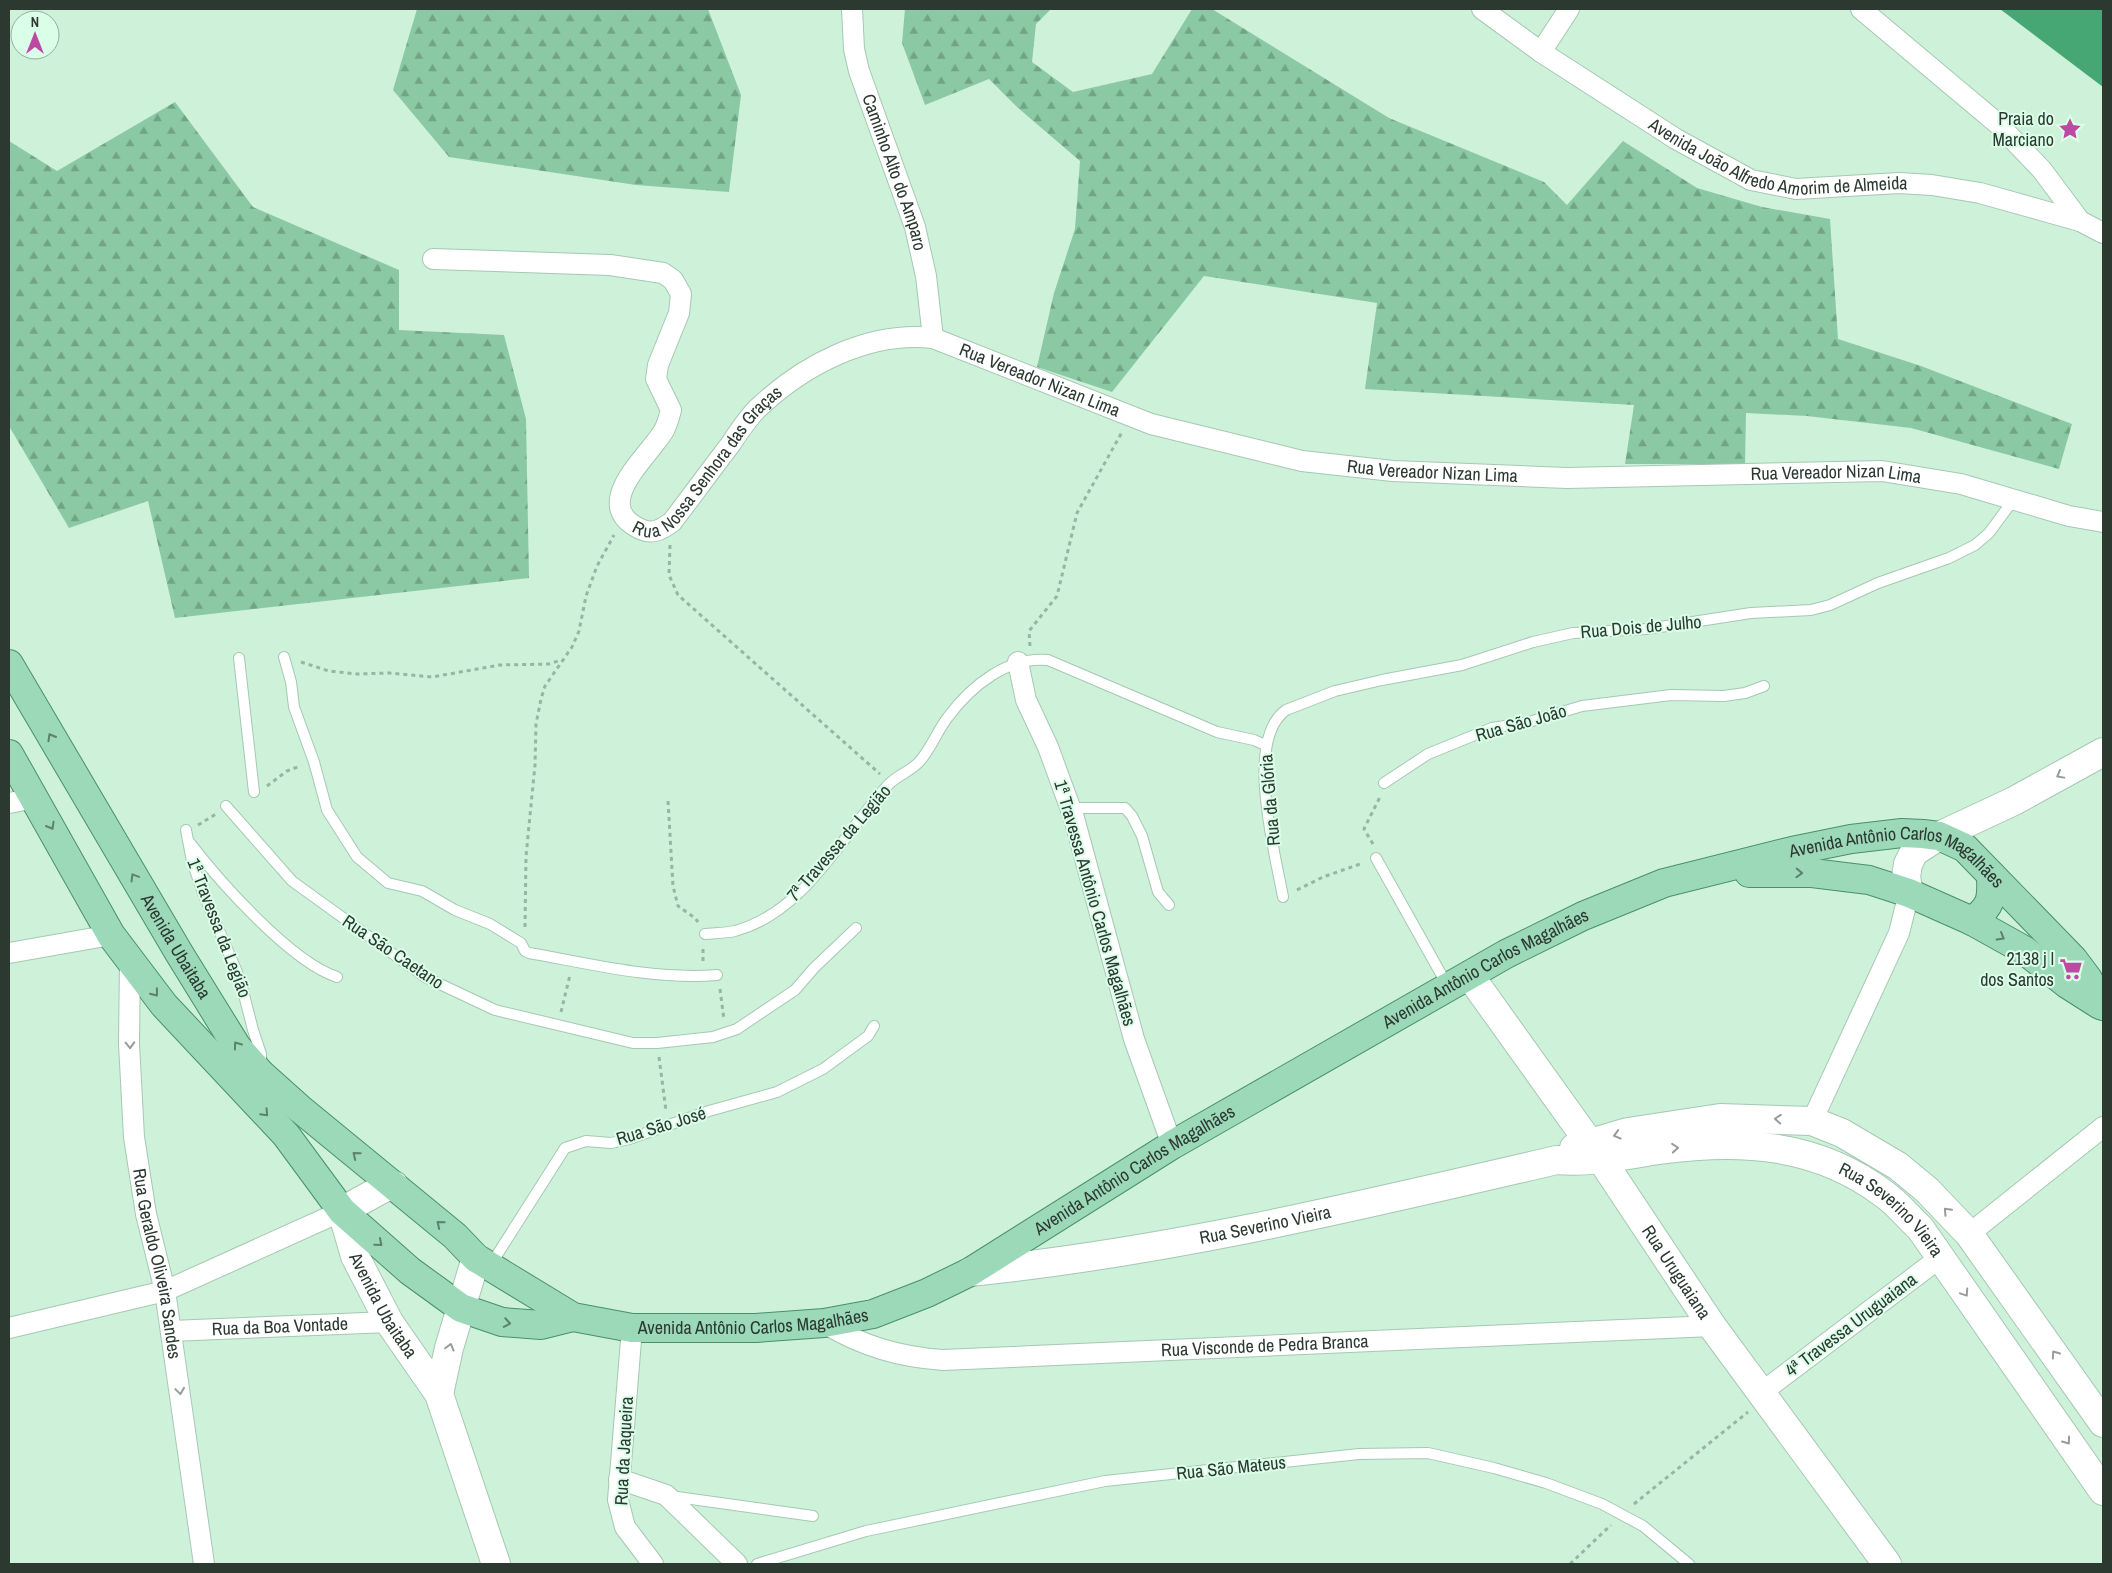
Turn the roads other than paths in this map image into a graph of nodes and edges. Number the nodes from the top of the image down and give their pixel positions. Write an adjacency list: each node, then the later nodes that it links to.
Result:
1 (852, 9): 9 (street, Caminho Alto do Amparo)
2 (1482, 9): 5 (street, Avenida João Alfredo Amorim de Almeida)
3 (1569, 9): 5 (street)
4 (1861, 9): 6 (street)
5 (1541, 52): 6 (street, Avenida João Alfredo Amorim de Almeida)
6 (2080, 221): 7 (street, Avenida João Alfredo Amorim de Almeida)
7 (2103, 233)
8 (433, 259): 10 (street, Rua Nossa Senhora das Graças)
9 (933, 338): 10 (street, Rua Vereador Nizan Lima); 11 (street, Rua Vereador Nizan Lima)
10 (786, 383)
11 (2014, 499): 12 (street, Rua Vereador Nizan Lima); 18 (lane, Rua Dois de Julho)
12 (2103, 522)
13 (284, 657): 40 (lane)
14 (239, 658): 22 (lane)
15 (1025, 660): 18 (lane, Rua da Glória); 25 (street, 1ª Travessa Antônio Carlos Magalhães); 35 (lane, 7ª Travessa da Legião)
16 (9, 664): 45 (main road, Avenida Ubaitaba, one-way to 16)
17 (1764, 686): 21 (lane, Rua São João)
18 (1265, 745): 31 (lane, Rua da Glória)
19 (2103, 752): 26 (main road, one-way to 26)
20 (9, 754): 23 (main road, Avenida Ubaitaba)
21 (1384, 783)
22 (254, 792)
23 (22, 800): 36 (main road, Avenida Ubaitaba, one-way to 36)
24 (226, 806): 34 (lane, Rua São Caetano)
25 (1070, 808): 32 (lane); 48 (street, 1ª Travessa Antônio Carlos Magalhães)
26 (1938, 836): 28 (main road, Avenida Antônio Carlos Magalhães); 29 (main road, Avenida Antônio Carlos Magalhães); 30 (main road)
27 (1376, 858): 39 (lane)
28 (1991, 875): 33 (main road); 43 (main road, Avenida Antônio Carlos Magalhães)
29 (1664, 883): 30 (main road, Avenida Antônio Carlos Magalhães, one-way to 30); 41 (main road, Avenida Antônio Carlos Magalhães)
30 (1909, 893): 33 (main road, Avenida Antônio Carlos Magalhães); 46 (street)
31 (1283, 897)
32 (1168, 905)
33 (1972, 921): 43 (main road, Avenida Antônio Carlos Magalhães, one-way to 43)
34 (856, 928)
35 (706, 934)
36 (111, 935): 37 (street); 38 (main road, Avenida Ubaitaba)
37 (9, 953)
38 (130, 961): 51 (main road, Avenida Ubaitaba, one-way to 51); 56 (street, Rua Geraldo Oliveira Sandes, one-way to 56)
39 (1441, 974)
40 (717, 975)
41 (1470, 976): 48 (main road, Avenida Antônio Carlos Magalhães); 49 (main road, Rua Uruguaiana)
42 (337, 977): 45 (lane, 1ª Travessa da Legião)
43 (2103, 1006)
44 (874, 1026): 54 (lane, Rua São José)
45 (261, 1074): 50 (main road, Avenida Ubaitaba, one-way to 45)
46 (1812, 1121): 49 (main road, Rua Severino Vieira, one-way to 49); 52 (main road, Rua Severino Vieira, one-way to 46)
47 (2103, 1127): 52 (street)
48 (1172, 1145): 55 (main road, Avenida Antônio Carlos Magalhães)
49 (1595, 1151): 53 (main road, Rua Severino Vieira, one-way to 53); 55 (main road, Rua Severino Vieira); 61 (main road, Rua Uruguaiana)
50 (394, 1185): 51 (main road); 54 (main road, Avenida Ubaitaba, one-way to 50)
51 (342, 1211): 56 (street); 57 (main road, Avenida Ubaitaba, one-way to 57); 59 (main road, Avenida Ubaitaba)
52 (1969, 1234): 65 (main road, Rua Severino Vieira, one-way to 52)
53 (1941, 1257): 67 (street, 4ª Travessa Uruguaiana); 68 (main road, Rua Severino Vieira, one-way to 68)
54 (483, 1262): 57 (main road, Avenida Ubaitaba); 58 (main road, Avenida Antônio Carlos Magalhães)
55 (970, 1272): 60 (main road, Avenida Antônio Carlos Magalhães)
56 (165, 1291): 62 (street); 64 (street, Rua Geraldo Oliveira Sandes)
57 (461, 1308): 58 (main road, Avenida Antônio Carlos Magalhães, one-way to 58); 66 (main road, Avenida Ubaitaba, one-way to 57)
58 (573, 1317): 63 (main road, Avenida Antônio Carlos Magalhães)
59 (389, 1322): 64 (street, Rua da Boa Vontade); 66 (main road, Avenida Ubaitaba)
60 (824, 1323): 61 (street, Rua Visconde de Pedra Branca); 63 (main road, Avenida Antônio Carlos Magalhães)
61 (1712, 1326): 67 (main road, Rua Uruguaiana)
62 (9, 1328)
63 (632, 1328): 70 (street, Rua da Jaqueira)
64 (171, 1331): 74 (street, Rua Geraldo Oliveira Sandes, one-way to 74)
65 (2076, 1385): 68 (main road); 69 (main road, Rua Severino Vieira)
66 (439, 1394): 75 (main road, Avenida Ubaitaba)
67 (1764, 1395): 80 (main road, Rua Uruguaiana)
68 (2044, 1408): 71 (main road, Rua Severino Vieira, one-way to 71)
69 (2103, 1423)
70 (620, 1479): 72 (street); 76 (street, Rua da Jaqueira)
71 (2103, 1491)
72 (666, 1495): 73 (lane); 77 (street)
73 (813, 1516)
74 (204, 1564)
75 (496, 1564)
76 (653, 1564)
77 (737, 1564)
78 (757, 1564): 79 (lane, Rua São Mateus)
79 (1689, 1564)
80 (1887, 1564)

